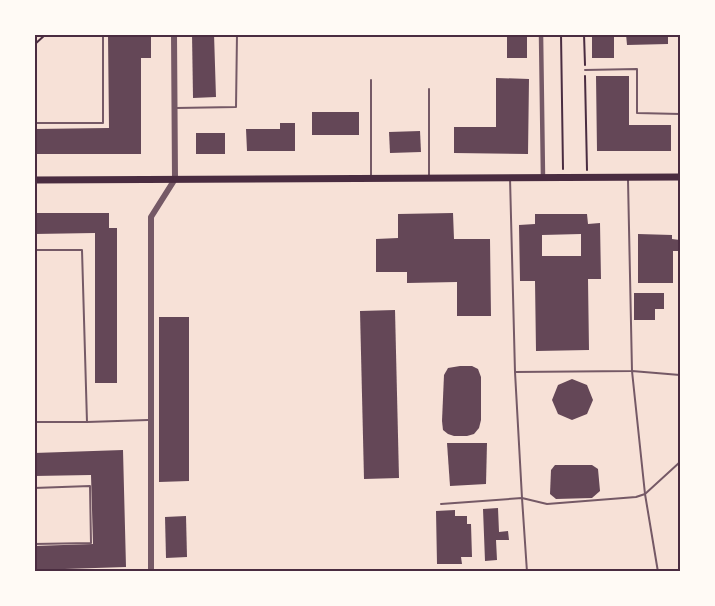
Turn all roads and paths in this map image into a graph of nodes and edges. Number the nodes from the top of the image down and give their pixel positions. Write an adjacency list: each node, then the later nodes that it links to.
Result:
1 (46, 34): 8 (path)
2 (103, 34): 14 (lane)
3 (174, 34): 12 (street)
4 (237, 34): 12 (lane)
5 (541, 34): 18 (street)
6 (561, 34): 19 (path)
7 (584, 34): 9 (path)
8 (34, 45)
9 (585, 70): 13 (lane); 20 (path)
10 (371, 80): 23 (lane)
11 (429, 89): 24 (lane)
12 (175, 108): 22 (street)
13 (680, 114): 15 (lane)
14 (34, 123)
15 (681, 144)
16 (681, 177): 21 (main road)
17 (510, 178): 18 (main road); 24 (main road); 28 (lane)
18 (543, 178): 19 (main road)
19 (563, 178): 20 (main road)
20 (587, 178): 21 (main road)
21 (628, 178): 27 (lane)
22 (175, 179): 23 (main road); 25 (main road); 30 (street)
23 (371, 179): 24 (main road)
24 (429, 179)
25 (34, 180)
26 (34, 250): 32 (lane)
27 (632, 371): 28 (lane); 29 (lane); 35 (lane)
28 (515, 372): 36 (lane)
29 (681, 375)
30 (151, 420): 32 (lane); 39 (street)
31 (34, 422): 32 (lane)
32 (87, 422)
33 (681, 462): 35 (lane)
34 (34, 488): 38 (lane)
35 (645, 494): 36 (lane); 41 (lane)
36 (522, 498): 37 (lane); 40 (lane)
37 (441, 504)
38 (34, 544)
39 (151, 572)
40 (527, 572)
41 (658, 572)

